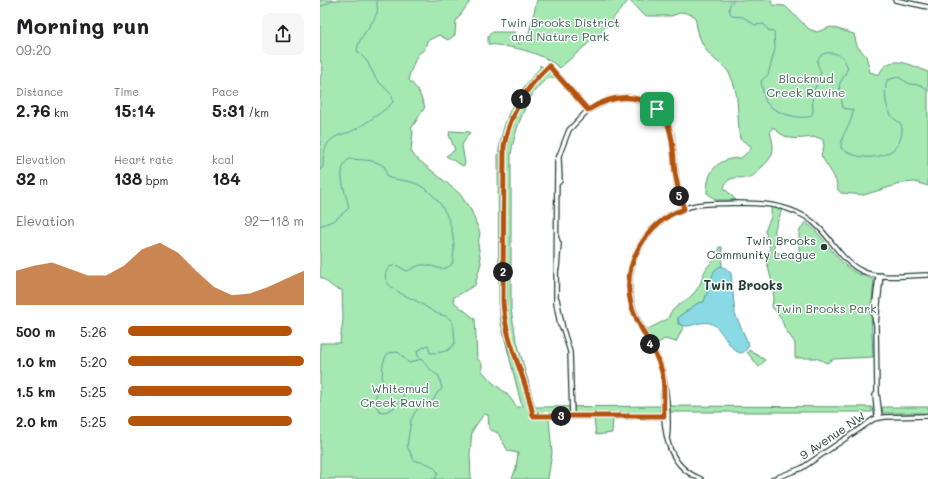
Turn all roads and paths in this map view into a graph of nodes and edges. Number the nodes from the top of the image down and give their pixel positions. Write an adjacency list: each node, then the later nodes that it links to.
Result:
1 (895, 0): 2 (street)
2 (928, 6)
3 (588, 110): 4 (street); 7 (street); 7 (street)
4 (684, 209): 5 (street); 8 (street)
5 (880, 275): 6 (street); 10 (street)
6 (928, 275)
7 (572, 416): 8 (street)
8 (665, 416): 11 (street)
9 (928, 416): 10 (street, 9 Avenue NW)
10 (879, 418): 12 (street, 9 Avenue NW)
11 (701, 479)
12 (773, 479)

